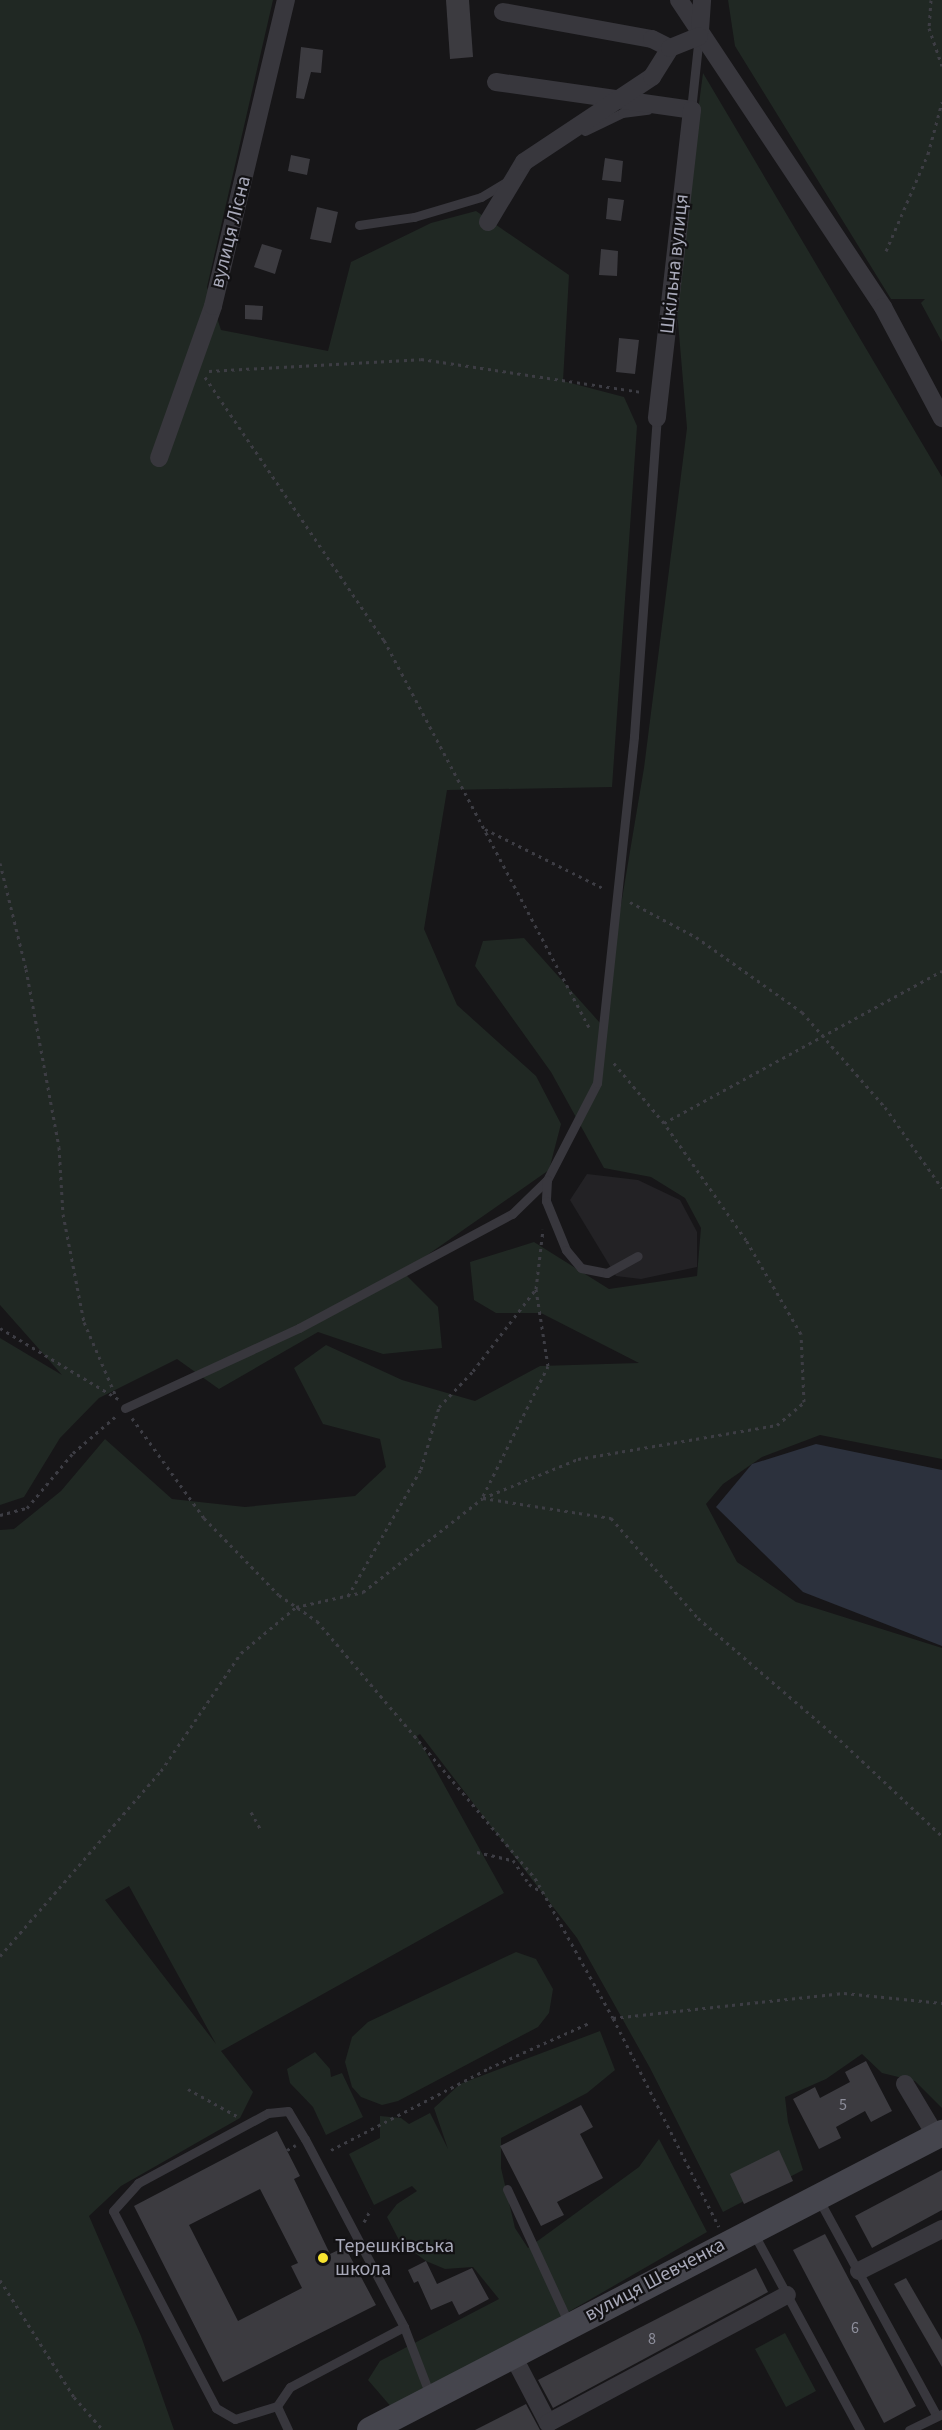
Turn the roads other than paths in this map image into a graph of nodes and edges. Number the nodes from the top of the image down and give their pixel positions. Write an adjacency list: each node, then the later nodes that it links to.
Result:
1 (286, 0): 15 (street, вулиця Лісна)
2 (679, 0): 5 (street)
3 (702, 0): 5 (street)
4 (503, 12): 6 (street)
5 (699, 33): 6 (street); 9 (lane); 14 (street)
6 (670, 48): 8 (street)
7 (496, 82): 8 (street)
8 (614, 99): 9 (street); 10 (street)
9 (692, 110): 10 (lane); 13 (street, Шкільна вулиця)
10 (516, 175): 11 (street); 12 (lane)
11 (489, 222)
12 (359, 225)
13 (657, 418): 16 (lane)
14 (942, 418)
15 (159, 458)
16 (548, 1180): 17 (lane); 18 (lane)
17 (638, 1256)
18 (125, 1408)
19 (905, 2084): 20 (street)
20 (939, 2134): 22 (street, вулиця Шевченка)
21 (507, 2189): 28 (lane)
22 (817, 2196): 23 (street, вулиця Шевченка); 25 (lane)
23 (751, 2229): 26 (lane); 28 (street, вулиця Шевченка)
24 (942, 2229): 25 (street)
25 (859, 2271): 32 (lane)
26 (787, 2295): 29 (street); 35 (lane)
27 (404, 2326): 30 (lane); 31 (lane); 31 (lane)
28 (570, 2326): 29 (street, вулиця Шевченка)
29 (513, 2356): 30 (street, вулиця Шевченка)
30 (431, 2397): 34 (street, вулиця Шевченка)
31 (277, 2406): 33 (lane)
32 (940, 2415): 36 (lane)
33 (288, 2430)
34 (370, 2430)
35 (860, 2430)
36 (909, 2430)

